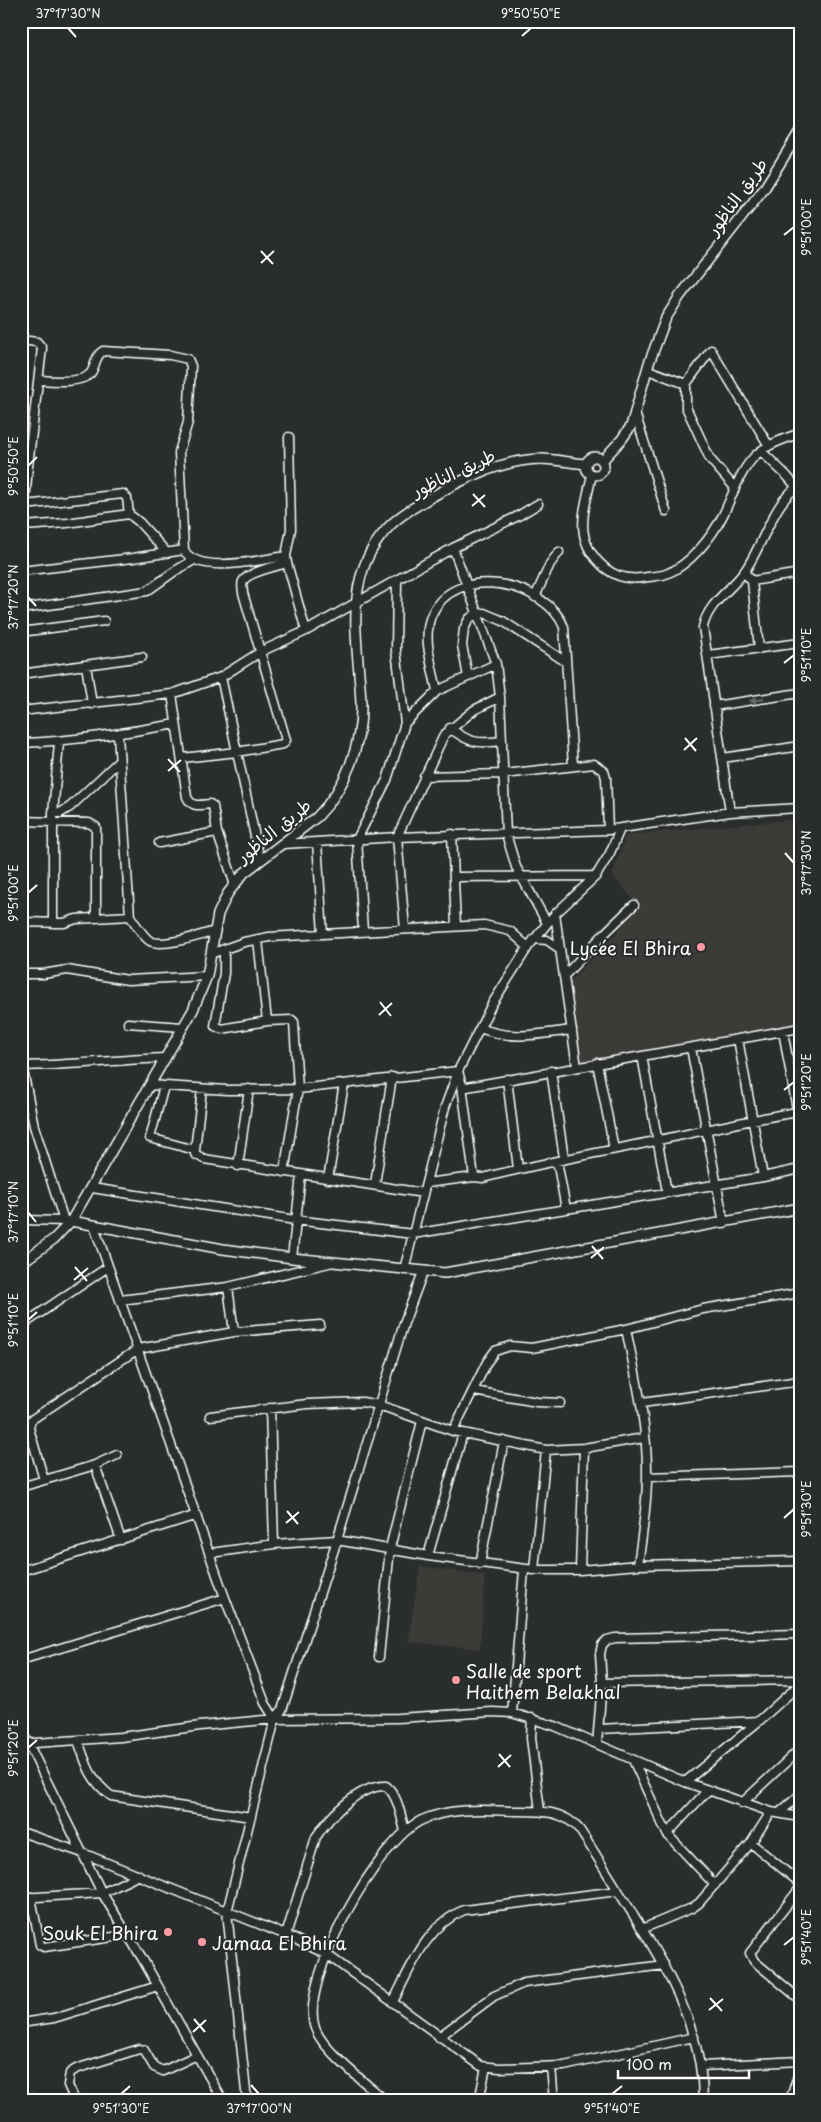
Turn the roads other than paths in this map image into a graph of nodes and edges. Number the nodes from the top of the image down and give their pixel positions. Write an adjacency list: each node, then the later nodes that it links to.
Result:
1 (800, 131): 3 (street, طريق الناظور)
2 (21, 340): 4 (street)
3 (648, 370): 5 (street); 6 (street, طريق الناظور)
4 (40, 380): 10 (street); 27 (street)
5 (686, 384): 11 (street); 17 (street)
6 (635, 413): 13 (street, طريق الناظور); 21 (street)
7 (800, 434): 11 (street)
8 (289, 437): 30 (street)
9 (21, 441): 10 (street)
10 (31, 442): 15 (street)
11 (769, 446): 12 (street)
12 (761, 451): 17 (street); 18 (street)
13 (602, 461): 14 (street); 16 (street)
14 (586, 464): 16 (street); 39 (street, طريق الناظور)
15 (25, 465): 20 (street)
16 (592, 474): 17 (street)
17 (735, 488)
18 (799, 488): 33 (street)
19 (538, 504): 25 (street)
20 (25, 505): 22 (street); 23 (street)
21 (666, 511)
22 (129, 514): 23 (street); 29 (street)
23 (23, 526): 24 (street)
24 (22, 539): 26 (street)
25 (453, 548): 35 (street); 37 (street)
26 (21, 549)
27 (184, 550): 29 (street); 31 (street)
28 (558, 552): 38 (street)
29 (167, 553): 32 (street)
30 (287, 559): 31 (street); 43 (street); 47 (street)
31 (194, 560): 40 (street)
32 (21, 571)
33 (744, 572): 36 (street); 48 (street)
34 (800, 573): 36 (street)
35 (397, 581): 39 (street); 64 (street)
36 (752, 582): 46 (street)
37 (466, 585): 38 (street); 41 (street); 56 (street)
38 (535, 597): 50 (street)
39 (355, 604): 43 (street); 93 (street, طريق الناظور)
40 (21, 609)
41 (476, 614): 50 (street); 51 (street); 55 (street)
42 (104, 622): 44 (street)
43 (306, 631): 47 (street)
44 (21, 632)
45 (800, 643): 46 (street)
46 (759, 649): 48 (street)
47 (262, 651): 54 (street); 72 (street)
48 (708, 655): 61 (street)
49 (142, 657): 52 (street)
50 (566, 662): 76 (street)
51 (496, 664): 55 (street); 59 (street)
52 (86, 665): 53 (street); 60 (street)
53 (21, 674)
54 (221, 677): 57 (street); 72 (street)
55 (468, 677): 56 (street)
56 (437, 691): 64 (street)
57 (172, 694): 60 (street); 65 (street)
58 (800, 694): 61 (street, one-way to 61)
59 (500, 697): 66 (street); 68 (street)
60 (92, 704): 62 (street)
61 (714, 706): 74 (street)
62 (21, 711)
63 (21, 718): 70 (street)
64 (405, 723): 90 (street)
65 (176, 724): 67 (street); 73 (street)
66 (450, 728): 68 (street); 78 (street)
67 (118, 735): 69 (street); 75 (street)
68 (501, 741): 77 (street)
69 (59, 742): 70 (street); 80 (street)
70 (22, 743): 82 (street)
71 (800, 746): 74 (street)
72 (237, 752): 73 (street); 95 (street)
73 (182, 758): 86 (street)
74 (723, 758): 81 (street)
75 (118, 762): 80 (street); 102 (street)
76 (572, 766): 77 (street); 85 (street)
77 (504, 774): 78 (street); 88 (street)
78 (424, 776): 89 (street)
79 (800, 808): 81 (street)
80 (53, 812): 83 (street)
81 (730, 812): 84 (street)
82 (22, 821): 83 (street); 94 (street)
83 (53, 821): 103 (street); 105 (street)
84 (620, 829): 85 (street); 96 (street)
85 (608, 830): 88 (street)
86 (217, 832): 92 (street); 99 (street)
87 (452, 834): 88 (street); 89 (street); 97 (street)
88 (506, 834): 98 (street)
89 (398, 836): 90 (street); 108 (street)
90 (356, 839): 91 (street); 110 (street)
91 (317, 842): 93 (street); 111 (street)
92 (159, 843)
93 (283, 844): 95 (street, طريق الناظور)
94 (21, 847)
95 (260, 860): 99 (street, طريق الناظور)
96 (596, 876): 98 (street); 101 (street)
97 (455, 877): 98 (street); 107 (street)
98 (522, 877): 106 (street)
99 (234, 885): 109 (street, طريق الناظور)
100 (634, 905): 120 (street)
101 (555, 914): 106 (street); 115 (street)
102 (130, 916): 103 (street); 109 (street)
103 (96, 918): 105 (street)
104 (21, 922): 105 (street)
105 (53, 923)
106 (547, 923): 112 (street)
107 (456, 926): 108 (street); 114 (street)
108 (405, 929): 110 (street)
109 (216, 931): 117 (street, طريق الناظور)
110 (363, 931): 111 (street)
111 (322, 934): 113 (street)
112 (534, 939): 114 (street); 115 (street)
113 (258, 940): 116 (street); 121 (street)
114 (528, 947): 124 (street)
115 (560, 949): 120 (street)
116 (224, 950): 117 (street); 121 (street)
117 (213, 953): 119 (street, طريق الناظور)
118 (21, 974): 119 (street)
119 (207, 976): 123 (street, طريق الناظور)
120 (564, 976): 126 (street)
121 (267, 1021): 145 (street)
122 (128, 1023): 123 (street)
123 (182, 1027): 131 (street, طريق الناظور)
124 (480, 1028): 126 (street); 135 (street)
125 (800, 1028): 127 (street)
126 (572, 1030): 134 (street)
127 (784, 1031): 128 (street); 139 (street)
128 (738, 1039): 129 (street); 150 (street)
129 (691, 1048): 130 (street); 152 (street)
130 (642, 1056): 133 (street); 153 (street)
131 (165, 1058): 132 (street); 142 (street, طريق الناظور)
132 (22, 1063): 148 (street)
133 (597, 1063): 134 (street); 154 (street)
134 (577, 1066): 136 (street)
135 (458, 1071): 138 (street); 144 (street); 165 (street)
136 (551, 1071): 140 (street); 156 (street)
137 (800, 1075): 139 (street)
138 (392, 1077): 141 (street); 166 (street)
139 (790, 1077): 149 (street)
140 (506, 1080): 144 (street); 158 (street)
141 (344, 1084): 145 (street); 164 (street)
142 (150, 1085): 143 (street); 168 (street, طريق الناظور)
143 (164, 1086): 146 (street); 155 (street)
144 (462, 1086): 162 (street)
145 (298, 1088): 147 (street); 160 (street)
146 (202, 1089): 147 (street); 155 (street)
147 (249, 1089): 157 (street)
148 (24, 1092): 175 (street)
149 (798, 1112): 150 (street); 151 (street)
150 (751, 1119): 152 (street); 163 (street)
151 (800, 1123)
152 (705, 1129): 153 (street); 167 (street)
153 (657, 1141): 154 (street); 169 (street)
154 (614, 1149): 156 (street)
155 (194, 1150): 157 (street)
156 (560, 1160): 158 (street); 172 (street)
157 (238, 1166): 160 (street)
158 (518, 1169): 162 (street)
159 (800, 1169): 163 (street)
160 (284, 1172): 161 (street)
161 (301, 1175): 164 (street); 174 (street)
162 (474, 1177): 165 (street)
163 (763, 1177): 167 (street)
164 (328, 1179): 166 (street)
165 (426, 1183): 170 (street)
166 (375, 1184): 170 (street)
167 (718, 1184): 169 (street); 176 (street)
168 (92, 1188): 174 (street); 175 (street, طريق الناظور)
169 (667, 1192): 172 (street)
170 (423, 1193): 178 (street)
171 (800, 1208): 176 (street)
172 (566, 1209): 178 (street)
173 (21, 1220): 175 (street)
174 (295, 1220): 178 (street); 179 (street)
175 (67, 1221): 177 (street); 181 (street, طريق الناظور)
176 (724, 1223): 184 (street)
177 (94, 1226): 179 (street); 182 (street)
178 (412, 1234): 183 (street)
179 (292, 1258): 180 (street)
180 (334, 1262): 183 (street); 185 (street)
181 (21, 1263)
182 (108, 1268): 187 (street); 189 (street)
183 (404, 1270): 184 (street)
184 (423, 1272): 197 (street)
185 (228, 1286): 187 (street); 191 (street)
186 (800, 1293): 190 (street)
187 (120, 1300): 192 (street)
188 (320, 1325): 191 (street)
189 (21, 1326)
190 (626, 1329): 194 (street); 195 (street)
191 (234, 1332): 192 (street)
192 (138, 1349): 201 (street); 214 (street)
193 (800, 1381): 195 (street)
194 (474, 1391): 196 (street); 202 (street)
195 (642, 1402): 204 (street)
196 (560, 1403)
197 (379, 1405): 198 (street); 200 (street); 216 (street)
198 (270, 1408): 199 (street); 217 (street)
199 (210, 1416)
200 (422, 1422): 202 (street); 218 (street)
201 (25, 1424): 212 (street)
202 (453, 1431): 203 (street)
203 (463, 1433): 205 (street); 220 (street)
204 (644, 1438): 206 (street); 211 (street)
205 (504, 1441): 207 (street); 222 (street)
206 (584, 1448): 207 (street); 226 (street)
207 (546, 1450): 225 (street)
208 (117, 1455): 209 (street)
209 (95, 1465): 212 (street); 215 (street)
210 (800, 1472): 211 (street)
211 (647, 1477): 223 (street)
212 (44, 1480): 213 (street)
213 (21, 1487)
214 (197, 1515): 215 (street); 219 (street)
215 (122, 1540): 227 (street)
216 (338, 1540): 217 (street); 218 (street); 236 (street)
217 (274, 1544): 219 (street)
218 (390, 1548): 220 (street); 230 (street)
219 (211, 1553): 228 (street)
220 (428, 1556): 222 (street)
221 (800, 1561): 223 (street)
222 (480, 1564): 224 (street)
223 (638, 1565): 226 (street)
224 (524, 1570): 225 (street); 234 (street)
225 (534, 1570): 226 (street)
226 (580, 1570)
227 (21, 1571)
228 (225, 1598): 231 (street); 236 (street)
229 (800, 1634): 233 (street)
230 (379, 1657)
231 (21, 1660)
232 (800, 1682): 233 (street); 237 (street)
233 (602, 1684): 239 (street)
234 (512, 1713): 235 (street); 236 (street)
235 (532, 1718): 242 (street); 249 (street)
236 (275, 1719): 240 (street); 251 (street)
237 (759, 1721): 239 (street); 245 (street)
238 (21, 1729): 241 (street)
239 (599, 1729): 242 (street)
240 (78, 1740): 241 (street); 251 (street)
241 (25, 1744): 257 (street)
242 (597, 1744): 244 (street)
243 (800, 1749): 248 (street)
244 (633, 1760): 245 (street); 255 (street)
245 (685, 1782): 246 (street)
246 (708, 1790): 248 (street); 255 (street)
247 (800, 1795): 250 (street)
248 (742, 1803): 250 (street)
249 (540, 1811): 253 (street); 264 (street)
250 (775, 1813): 252 (street); 256 (street)
251 (251, 1817): 268 (street)
252 (800, 1817)
253 (405, 1831): 271 (street); 272 (street)
254 (21, 1832): 257 (street)
255 (667, 1834): 262 (street)
256 (750, 1843): 260 (street); 262 (street)
257 (80, 1852): 259 (street); 265 (street)
258 (800, 1869): 260 (street)
259 (139, 1876): 265 (street); 268 (street)
260 (793, 1877): 261 (street)
261 (800, 1883)
262 (715, 1885): 269 (street)
263 (800, 1888): 275 (street)
264 (618, 1891): 269 (street); 276 (street)
265 (102, 1893): 266 (street); 270 (street)
266 (31, 1897): 267 (street); 270 (street)
267 (21, 1898)
268 (227, 1912): 271 (street); 290 (street)
269 (642, 1929): 273 (street)
270 (127, 1934): 274 (street)
271 (286, 1935): 272 (street)
272 (326, 1954): 276 (street); 291 (street)
273 (664, 1965): 278 (street); 279 (street)
274 (158, 1986): 277 (street); 280 (street)
275 (800, 1997)
276 (392, 2002): 278 (street)
277 (21, 2023)
278 (439, 2037): 283 (street)
279 (694, 2037): 282 (street); 284 (street)
280 (197, 2055): 288 (street); 289 (street)
281 (800, 2061): 282 (street)
282 (702, 2066): 294 (street)
283 (486, 2068): 284 (street); 292 (street)
284 (552, 2068): 293 (street)
285 (800, 2069): 295 (street)
286 (21, 2098): 287 (main road)
287 (35, 2101)
288 (75, 2101)
289 (223, 2101)
290 (247, 2101)
291 (386, 2101)
292 (479, 2101)
293 (554, 2101)
294 (703, 2101)
295 (790, 2101)

